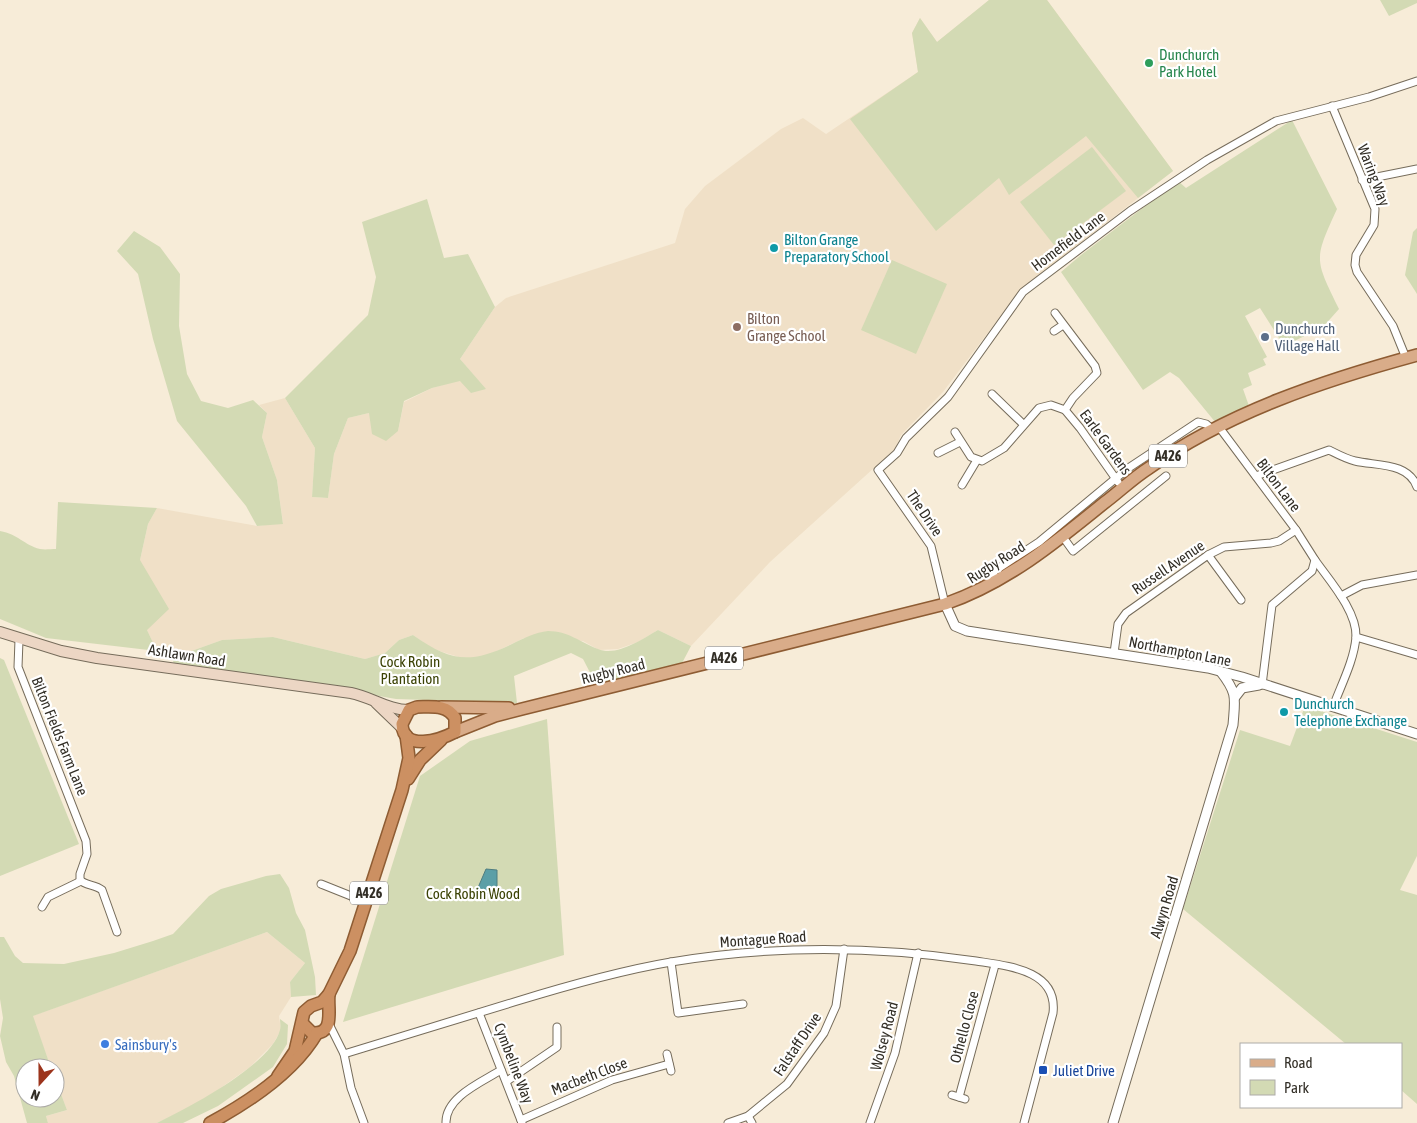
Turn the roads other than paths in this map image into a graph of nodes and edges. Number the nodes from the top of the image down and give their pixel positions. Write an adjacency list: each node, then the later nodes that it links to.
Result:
1 (1417, 81): 2 (street, Homefield Lane)
2 (1332, 106): 4 (street, Waring Way); 18 (street, Homefield Lane)
3 (1417, 169): 4 (street)
4 (1362, 180): 8 (street, Waring Way)
5 (1055, 314): 6 (street)
6 (1063, 325): 7 (street); 10 (street)
7 (1054, 331)
8 (1411, 357): 12 (main road, Rugby Road / A426)
9 (992, 394): 11 (street)
10 (1065, 410): 11 (street, Earle Gardens); 22 (street, Earle Gardens)
11 (1023, 424): 16 (street, Earle Gardens)
12 (1216, 429): 17 (street); 20 (street, Bilton Lane); 21 (main road, Rugby Road / A426)
13 (955, 432): 14 (street)
14 (960, 442): 15 (street); 16 (street)
15 (938, 454)
16 (977, 460): 23 (street)
17 (1127, 469): 21 (street); 22 (street)
18 (878, 470): 33 (street, The Drive)
19 (1166, 476): 26 (street)
20 (1256, 476): 24 (street); 25 (street, Bilton Lane)
21 (1135, 479): 22 (main road, Rugby Road / A426)
22 (1119, 484): 26 (main road, Rugby Road / A426); 30 (street)
23 (962, 485)
24 (1417, 487)
25 (1296, 530): 27 (street, Russell Avenue); 28 (street, Bilton Lane)
26 (1063, 537): 30 (main road, Rugby Road / A426)
27 (1208, 554): 32 (street); 37 (street, Russell Avenue)
28 (1315, 560): 31 (street, Bilton Lane); 40 (street)
29 (1417, 575): 31 (street)
30 (997, 582): 33 (main road, Rugby Road / A426)
31 (1341, 596): 35 (street, Bilton Lane)
32 (1241, 600)
33 (945, 604): 37 (street, Northampton Lane); 45 (main road, Rugby Road / A426)
34 (0, 632): 36 (main road, Ashlawn Road)
35 (1356, 637): 38 (street); 44 (street, Bilton Lane)
36 (18, 640): 42 (main road, Ashlawn Road); 52 (street, Bilton Fields Farm Lane)
37 (1114, 653): 39 (street, Northampton Lane)
38 (1417, 655)
39 (1221, 672): 40 (street, Northampton Lane); 41 (street)
40 (1262, 685): 41 (street); 44 (street, Northampton Lane)
41 (1235, 698): 82 (street, Alwyn Road)
42 (371, 700): 46 (main road, Ashlawn Road); 47 (main road, Ashlawn Road)
43 (441, 707): 45 (main road); 46 (highway); 48 (highway)
44 (1333, 707): 49 (street, Northampton Lane)
45 (522, 709): 48 (main road, A426)
46 (409, 710): 47 (highway)
47 (404, 732): 50 (highway); 51 (highway, A426)
48 (455, 732): 50 (highway)
49 (1417, 734)
50 (444, 738): 51 (highway, A426)
51 (402, 790): 54 (highway, A426)
52 (81, 881): 55 (street); 56 (street)
53 (321, 884): 54 (street)
54 (366, 902): 61 (highway, A426)
55 (42, 908)
56 (117, 932)
57 (844, 949): 58 (street, Montague Road); 59 (street, Montague Road); 74 (street, Falstaff Drive)
58 (918, 953): 60 (street, Montague Road); 80 (street, Wolsey Road)
59 (671, 962): 62 (street); 64 (street, Montague Road)
60 (995, 964): 73 (street, Othello Close); 81 (street, Montague Road)
61 (329, 994): 63 (highway, A426); 66 (highway, A426)
62 (743, 1004)
63 (317, 1005): 65 (highway, A426); 66 (highway)
64 (479, 1013): 68 (street, Montague Road); 70 (street, Cymbeline Way)
65 (302, 1023): 66 (highway); 71 (highway, A426)
66 (326, 1027): 68 (street); 71 (highway, A426)
67 (557, 1027): 72 (street)
68 (344, 1054): 77 (street)
69 (667, 1054): 75 (street, Macbeth Close)
70 (501, 1070): 72 (street, Cymbeline Way); 78 (street)
71 (278, 1076): 76 (highway, A426)
72 (506, 1081): 75 (street, Cymbeline Way)
73 (959, 1097)
74 (750, 1120): 79 (street, Falstaff Drive)
75 (522, 1121)
76 (210, 1123)
77 (364, 1123)
78 (446, 1123)
79 (728, 1123)
80 (870, 1123)
81 (1024, 1123)
82 (1113, 1123)

